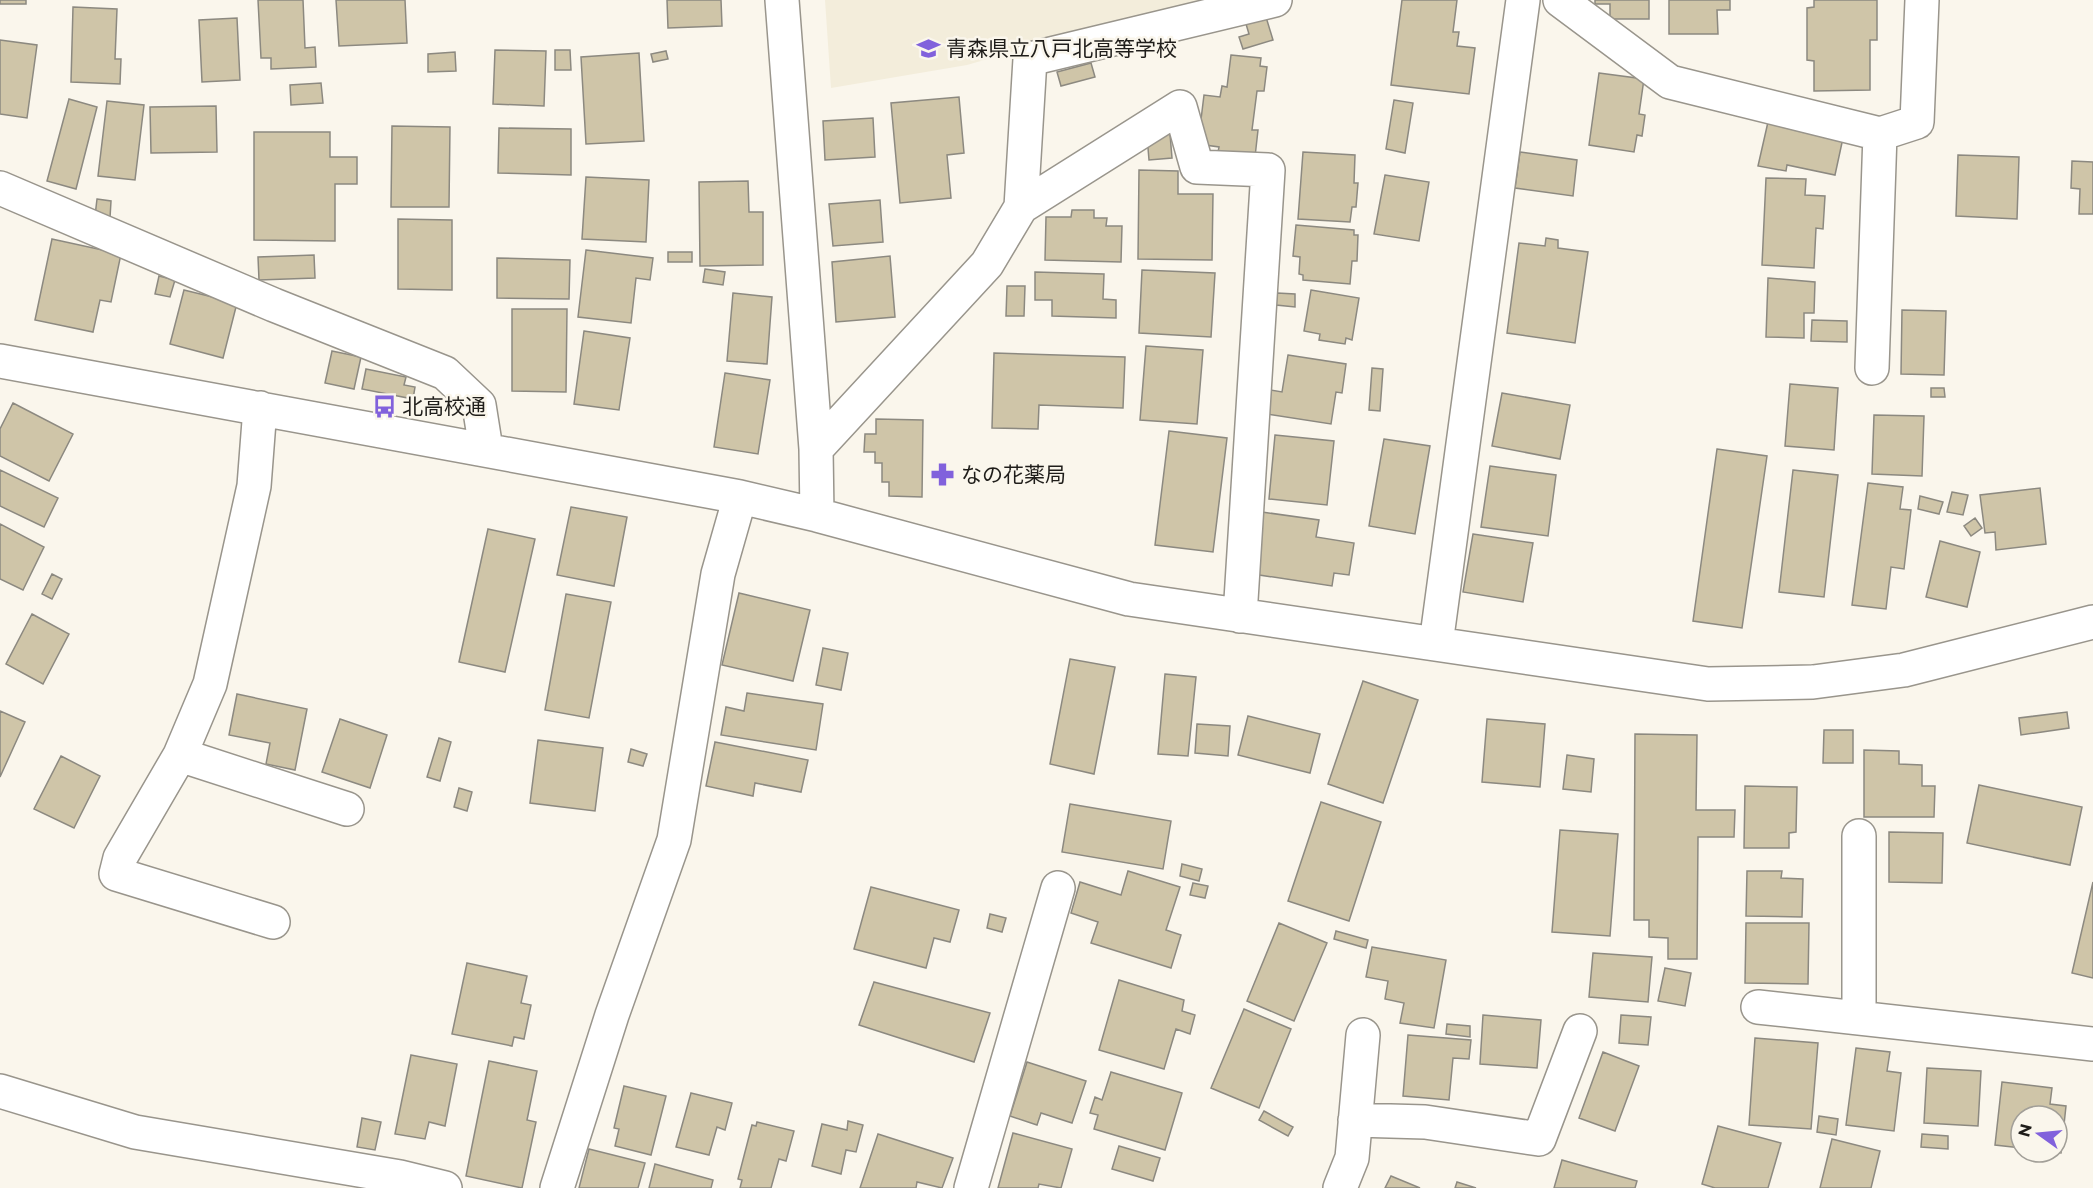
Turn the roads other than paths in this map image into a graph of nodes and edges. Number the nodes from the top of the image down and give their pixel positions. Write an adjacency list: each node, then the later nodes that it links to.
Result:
1 (782, 0): 13 (street)
2 (1275, 0): 8 (street)
3 (1523, 0): 18 (street)
4 (1560, 0): 6 (street)
5 (1922, 0): 6 (street)
6 (1880, 134): 10 (street)
7 (0, 188): 12 (street)
8 (1021, 207): 13 (street); 16 (street)
9 (0, 361): 11 (street)
10 (1872, 368)
11 (260, 408): 12 (street); 19 (street)
12 (486, 449): 14 (street)
13 (816, 449): 15 (street)
14 (740, 497): 15 (street); 32 (street)
15 (817, 515): 16 (street)
16 (1240, 616): 18 (street)
17 (2093, 622): 18 (street)
18 (1436, 644)
19 (180, 755): 20 (street); 23 (street)
20 (347, 809)
21 (1859, 836): 25 (street)
22 (1059, 888): 33 (street)
23 (273, 922)
24 (1758, 1007): 25 (street)
25 (1859, 1018): 28 (street)
26 (1580, 1032): 30 (street)
27 (1362, 1035): 30 (street)
28 (2093, 1044)
29 (0, 1091): 31 (street)
30 (1356, 1120): 34 (street)
31 (445, 1188)
32 (557, 1188)
33 (971, 1188)
34 (1340, 1188)

